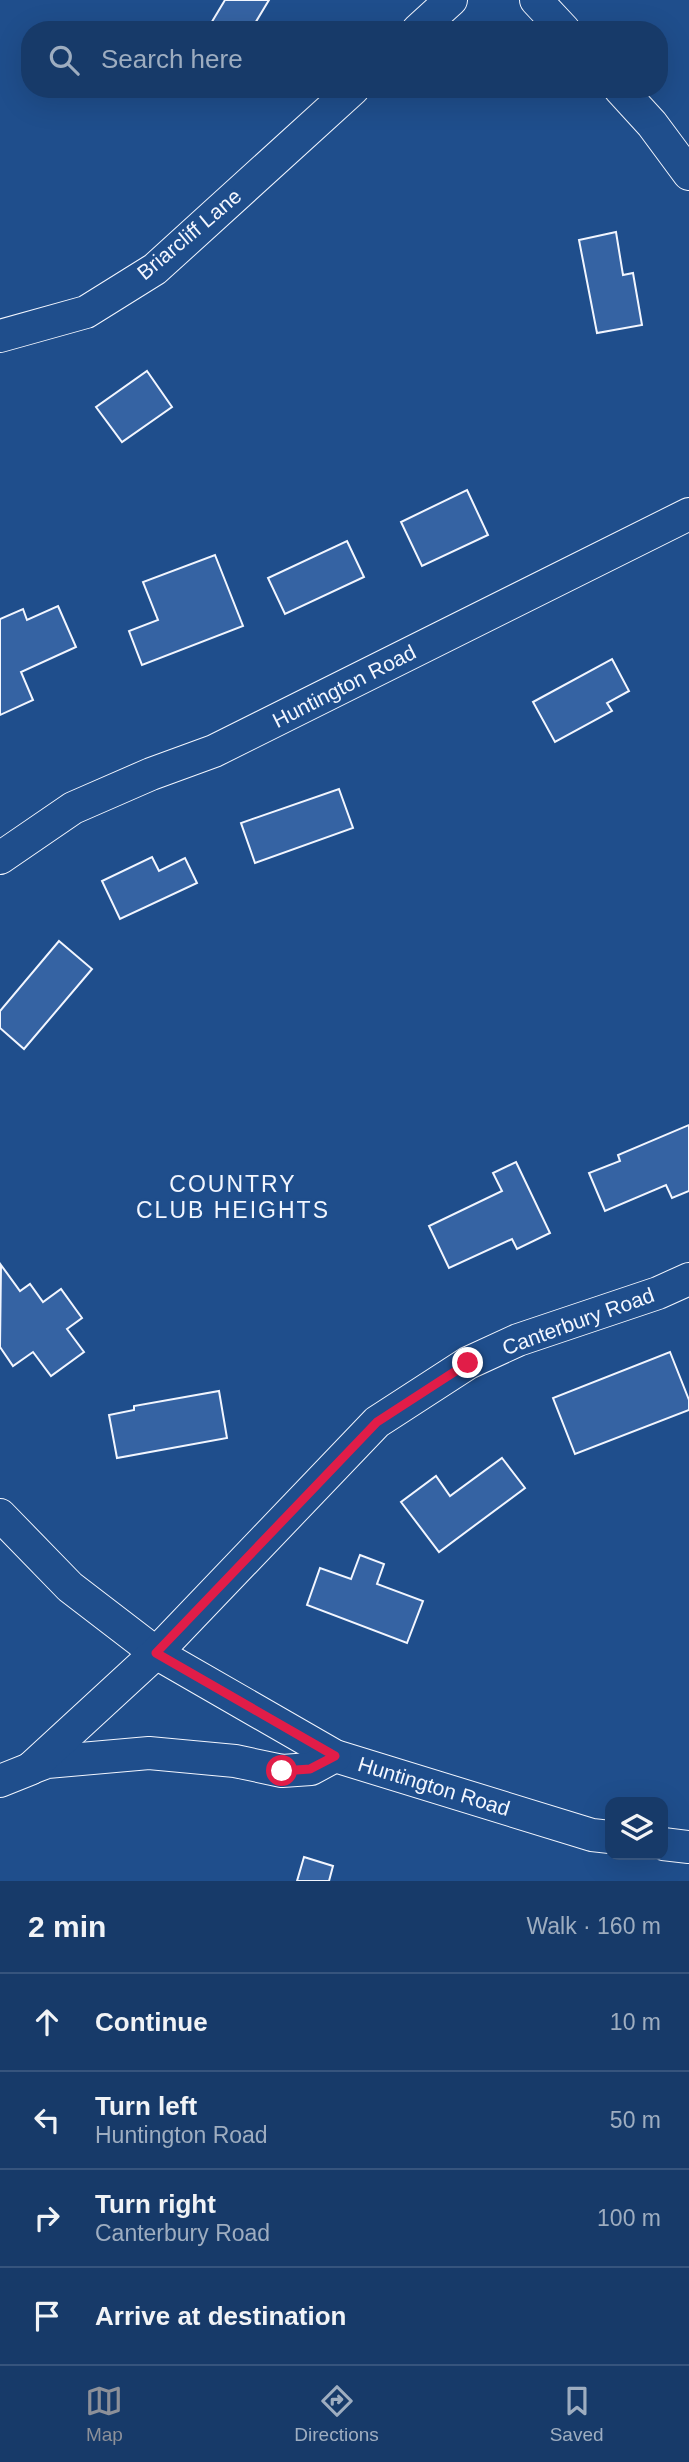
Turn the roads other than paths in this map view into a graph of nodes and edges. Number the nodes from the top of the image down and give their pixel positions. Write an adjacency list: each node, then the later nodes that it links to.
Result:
1 (451, 0): 3 (street)
2 (536, 0): 4 (street)
3 (428, 21)
4 (556, 21)
5 (343, 98): 8 (street, Briarcliff Lane)
6 (628, 98): 7 (street)
7 (689, 174)
8 (0, 336)
9 (689, 514): 10 (street, Huntington Road)
10 (0, 858)
11 (689, 1279): 13 (street, Canterbury Road)
12 (0, 1515): 13 (street, Huntington Road)
13 (156, 1653): 14 (street, Huntington Road); 15 (street, Canterbury Road)
14 (335, 1756): 15 (street); 17 (street, Huntington Road)
15 (30, 1769): 16 (street, Canterbury Road)
16 (0, 1781)
17 (605, 1836)
18 (668, 1845): 19 (street)
19 (689, 1847)

